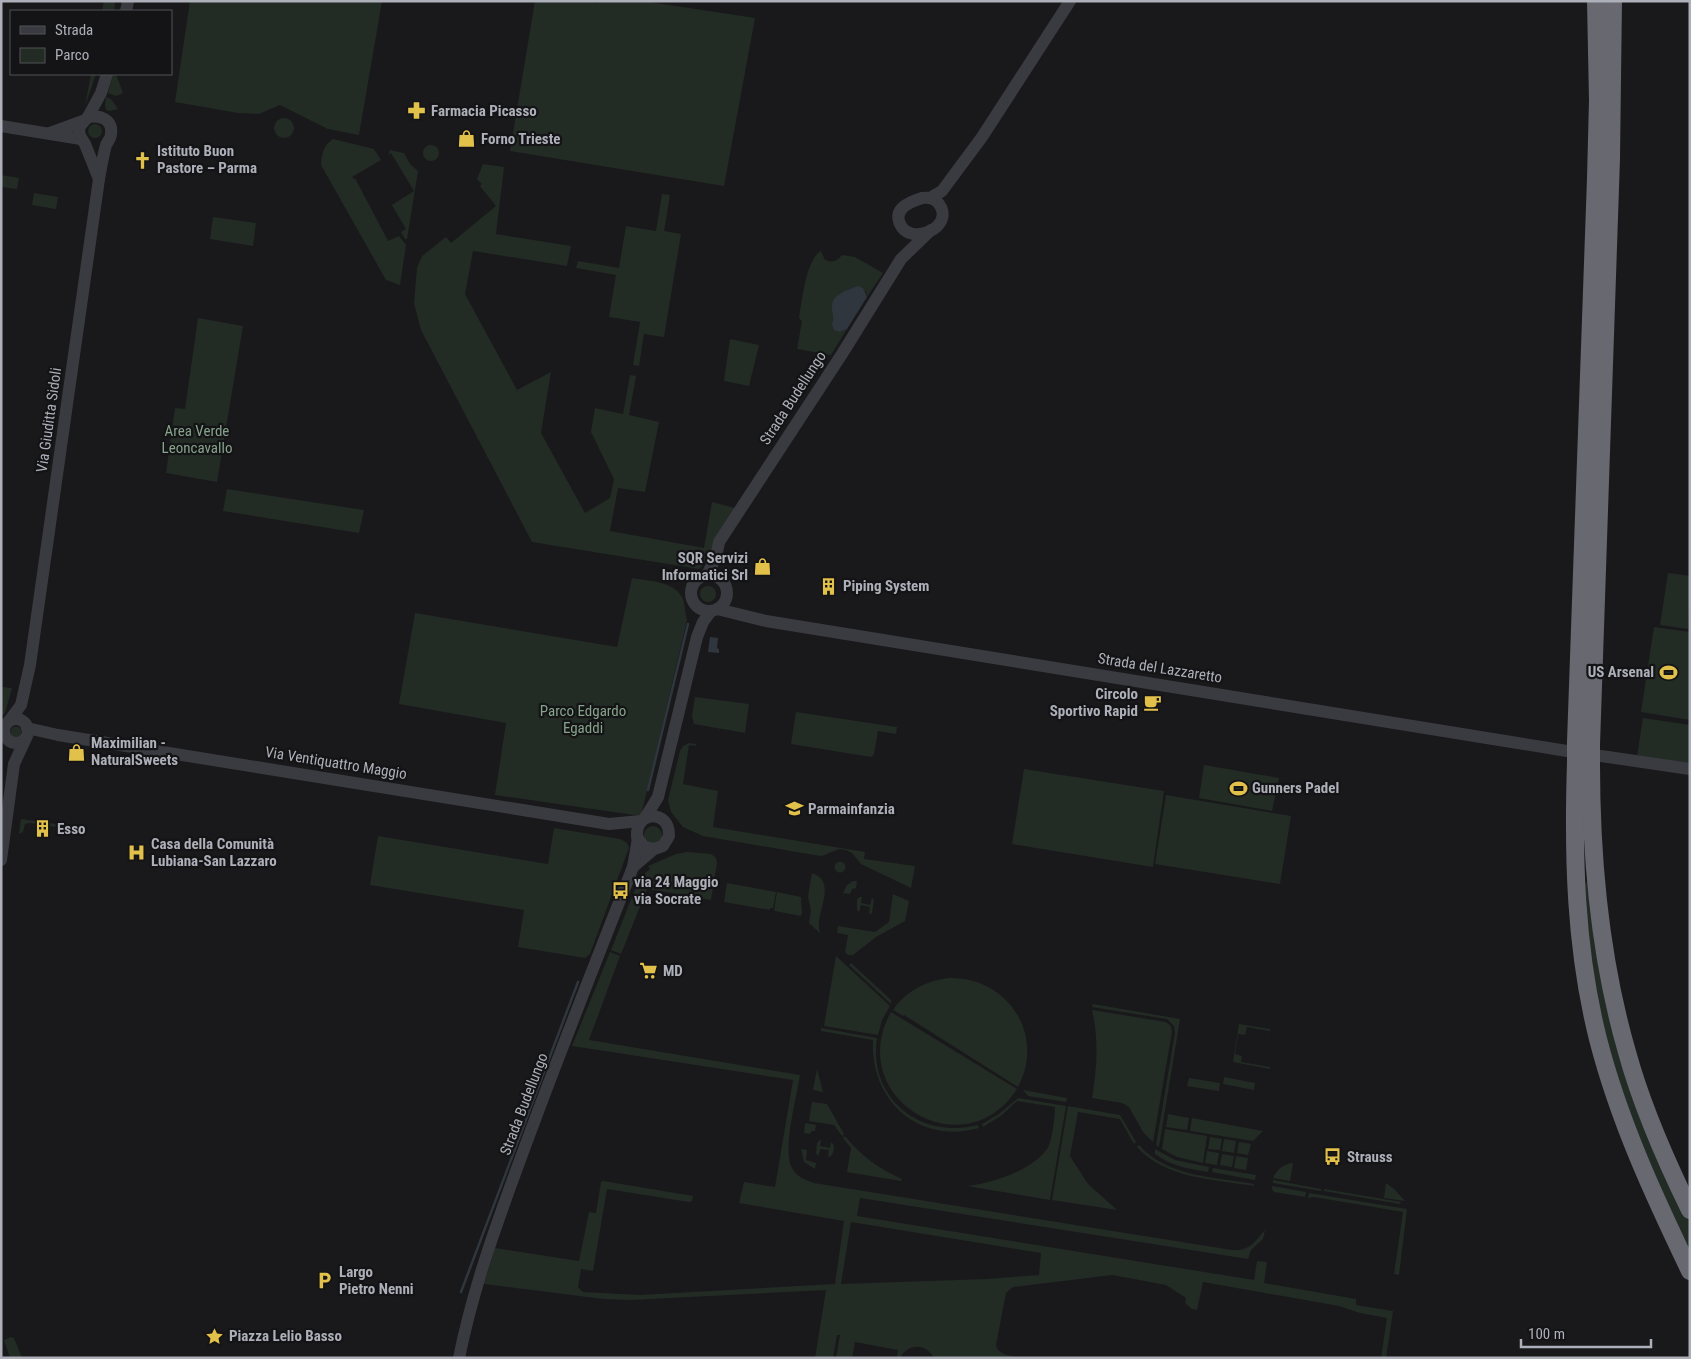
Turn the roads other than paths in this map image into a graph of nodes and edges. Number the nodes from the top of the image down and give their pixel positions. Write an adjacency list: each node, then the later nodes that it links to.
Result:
1 (1070, 1): 14 (street)
2 (1588, 1): 21 (highway)
3 (1596, 1): 21 (highway)
4 (1613, 1): 17 (highway)
5 (1621, 1): 17 (highway)
6 (107, 75): 7 (street, Via Giuditta Sidoli)
7 (101, 93): 8 (street, Via Giuditta Sidoli); 9 (street, Via Giuditta Sidoli)
8 (103, 117): 9 (street); 13 (street, Via Giuditta Sidoli)
9 (85, 119): 11 (street); 12 (street, Via Giuditta Sidoli)
10 (1, 126): 11 (street)
11 (48, 134): 12 (street)
12 (83, 141): 13 (street); 15 (street, Via Giuditta Sidoli)
13 (107, 143): 15 (street, Via Giuditta Sidoli)
14 (952, 178): 16 (street); 18 (street)
15 (99, 180): 29 (street, Via Giuditta Sidoli)
16 (930, 198): 18 (street); 20 (street)
17 (1610, 199): 33 (highway)
18 (943, 216): 19 (street, Strada Budellungo)
19 (931, 230): 20 (street); 22 (street, Strada Budellungo)
20 (909, 233): 22 (street, Strada Budellungo)
21 (1593, 256): 33 (highway)
22 (901, 259): 23 (street, Strada Budellungo)
23 (713, 576): 24 (street, Strada Budellungo); 25 (street, Strada Budellungo)
24 (727, 597): 26 (street, Strada Budellungo); 27 (street)
25 (698, 607): 26 (street); 28 (street, Strada Budellungo)
26 (714, 610): 27 (street, Strada del Lazzaretto); 28 (street, Strada Budellungo)
27 (747, 618): 33 (street, Strada del Lazzaretto)
28 (697, 637): 36 (street, Strada Budellungo)
29 (30, 666): 30 (street, Via Giuditta Sidoli); 31 (street, Via Giuditta Sidoli)
30 (6, 723): 31 (street); 32 (street, Via Giuditta Sidoli)
31 (26, 732): 32 (street); 34 (street, Via Giuditta Sidoli); 39 (street, Via Ventiquattro Maggio)
32 (5, 738): 34 (street, Via Giuditta Sidoli)
33 (1584, 753): 35 (street, Strada del Lazzaretto); 44 (highway); 45 (highway)
34 (14, 764): 42 (street, Via Giuditta Sidoli)
35 (1690, 769)
36 (658, 797): 37 (street, Strada Budellungo); 38 (street, Strada Budellungo)
37 (643, 820): 38 (street); 39 (street, Via Ventiquattro Maggio); 40 (street, Strada Budellungo)
38 (664, 820): 41 (street, Strada Budellungo)
39 (609, 824): 40 (street, Via Ventiquattro Maggio)
40 (637, 837): 41 (street); 43 (street, Strada Budellungo)
41 (654, 849): 43 (street, Strada Budellungo)
42 (1, 860)
43 (633, 868): 46 (street, Strada Budellungo)
44 (1690, 1210)
45 (1690, 1271)
46 (459, 1358)

